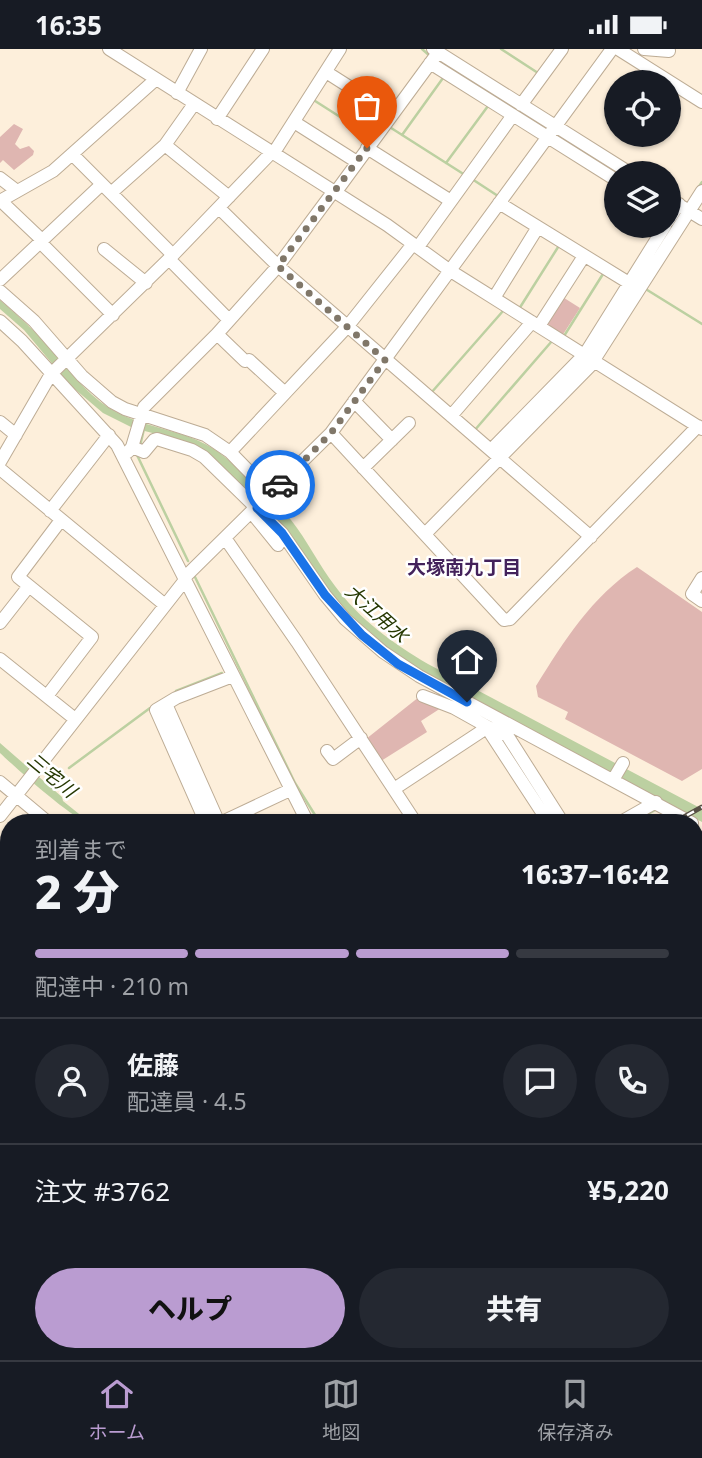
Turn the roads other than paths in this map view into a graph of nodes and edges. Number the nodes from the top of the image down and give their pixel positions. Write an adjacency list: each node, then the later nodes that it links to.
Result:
1 (109, 49): 12 (street)
2 (201, 49): 13 (street)
3 (263, 49): 18 (street)
4 (340, 49): 11 (street)
5 (612, 49): 20 (street)
6 (618, 49): 14 (street)
7 (644, 49): 9 (street)
8 (560, 50): 16 (street)
9 (669, 51)
10 (436, 53): 16 (street); 17 (street)
11 (326, 72): 17 (street); 19 (street)
12 (155, 80): 13 (street); 24 (street)
13 (177, 93): 15 (street)
14 (702, 102)
15 (194, 104): 18 (street); 21 (street)
16 (517, 110): 20 (street); 35 (street)
17 (393, 114): 22 (street)
18 (218, 119): 23 (street)
19 (294, 122): 23 (street); 26 (street)
20 (551, 132): 25 (street); 27 (street); 36 (street)
21 (166, 145): 29 (street); 33 (street)
22 (367, 148): 26 (street); 35 (street)
23 (272, 154): 32 (street); 33 (street)
24 (73, 155): 29 (street); 30 (street)
25 (606, 161)
26 (357, 162): 32 (street)
27 (604, 171)
28 (0, 178): 30 (street)
29 (106, 188): 44 (street); 48 (street)
30 (17, 191): 34 (street)
31 (702, 191): 37 (street)
32 (334, 192): 45 (street); 49 (street)
33 (229, 197): 38 (street)
34 (0, 201): 44 (street)
35 (451, 201): 45 (street)
36 (499, 203): 41 (street); 50 (street)
37 (681, 207)
38 (219, 208): 48 (street); 49 (street)
39 (681, 215): 40 (street)
40 (702, 219)
41 (538, 227): 47 (street); 55 (street)
42 (657, 238): 53 (street)
43 (659, 238): 62 (street)
44 (41, 241): 51 (street); 56 (street)
45 (416, 246): 50 (street); 60 (street)
46 (104, 249): 52 (street)
47 (584, 256): 53 (street); 59 (street)
48 (171, 257): 52 (street); 57 (street)
49 (278, 266): 57 (street); 60 (street)
50 (449, 270): 55 (street); 64 (street)
51 (0, 280)
52 (146, 283): 56 (street)
53 (629, 283): 62 (street)
54 (0, 291): 63 (street)
55 (494, 297): 59 (street)
56 (113, 315): 63 (street)
57 (229, 320): 61 (street)
58 (0, 321): 65 (street)
59 (536, 324): 62 (street); 69 (street)
60 (347, 327): 64 (street); 66 (street)
61 (216, 334): 66 (street); 68 (street)
62 (592, 358): 72 (street); 79 (street)
63 (67, 360): 65 (street); 68 (street)
64 (385, 360): 67 (street); 69 (street)
65 (51, 374): 74 (street); 75 (street)
66 (285, 393): 78 (street)
67 (354, 401): 73 (street); 76 (street)
68 (141, 416): 77 (street); 78 (street)
69 (450, 416): 79 (street)
70 (0, 422): 74 (street)
71 (409, 423): 76 (street)
72 (700, 428): 87 (street)
73 (331, 433): 81 (street); 83 (street)
74 (16, 435): 80 (street)
75 (108, 435): 77 (street); 85 (street)
76 (392, 440): 81 (street)
77 (133, 450): 84 (street); 91 (street)
78 (230, 452): 83 (street)
79 (495, 454): 86 (street); 87 (street)
80 (0, 462)
81 (363, 468): 86 (street)
82 (0, 470): 85 (street)
83 (270, 494): 84 (street)
84 (256, 509): 88 (street); 89 (street); 106 (street)
85 (55, 516): 92 (street); 94 (street)
86 (425, 534): 87 (street)
87 (591, 537)
88 (225, 538): 91 (street); 103 (street)
89 (278, 545)
90 (702, 578): 93 (street)
91 (185, 579): 94 (street); 97 (street)
92 (29, 586): 95 (street); 98 (street)
93 (702, 601)
94 (165, 605): 101 (street)
95 (0, 622)
96 (0, 659): 98 (street)
97 (233, 675): 100 (street); 110 (street)
98 (47, 696): 101 (street)
99 (423, 696): 102 (street)
100 (166, 704): 114 (street); 115 (street)
101 (75, 719): 109 (street)
102 (488, 728): 108 (street); 119 (street); 120 (street)
103 (361, 738): 104 (street); 108 (street)
104 (327, 751)
105 (622, 764): 106 (street)
106 (614, 779): 111 (street)
107 (0, 782): 109 (street)
108 (394, 789): 118 (street)
109 (19, 790): 112 (street); 113 (street)
110 (290, 790): 116 (street); 117 (street)
111 (656, 802): 121 (street); 122 (street)
112 (1, 814)
113 (41, 814)
114 (202, 814)
115 (215, 814)
116 (238, 814)
117 (303, 814)
118 (410, 814)
119 (543, 814)
120 (557, 814)
121 (635, 814)
122 (676, 814)

